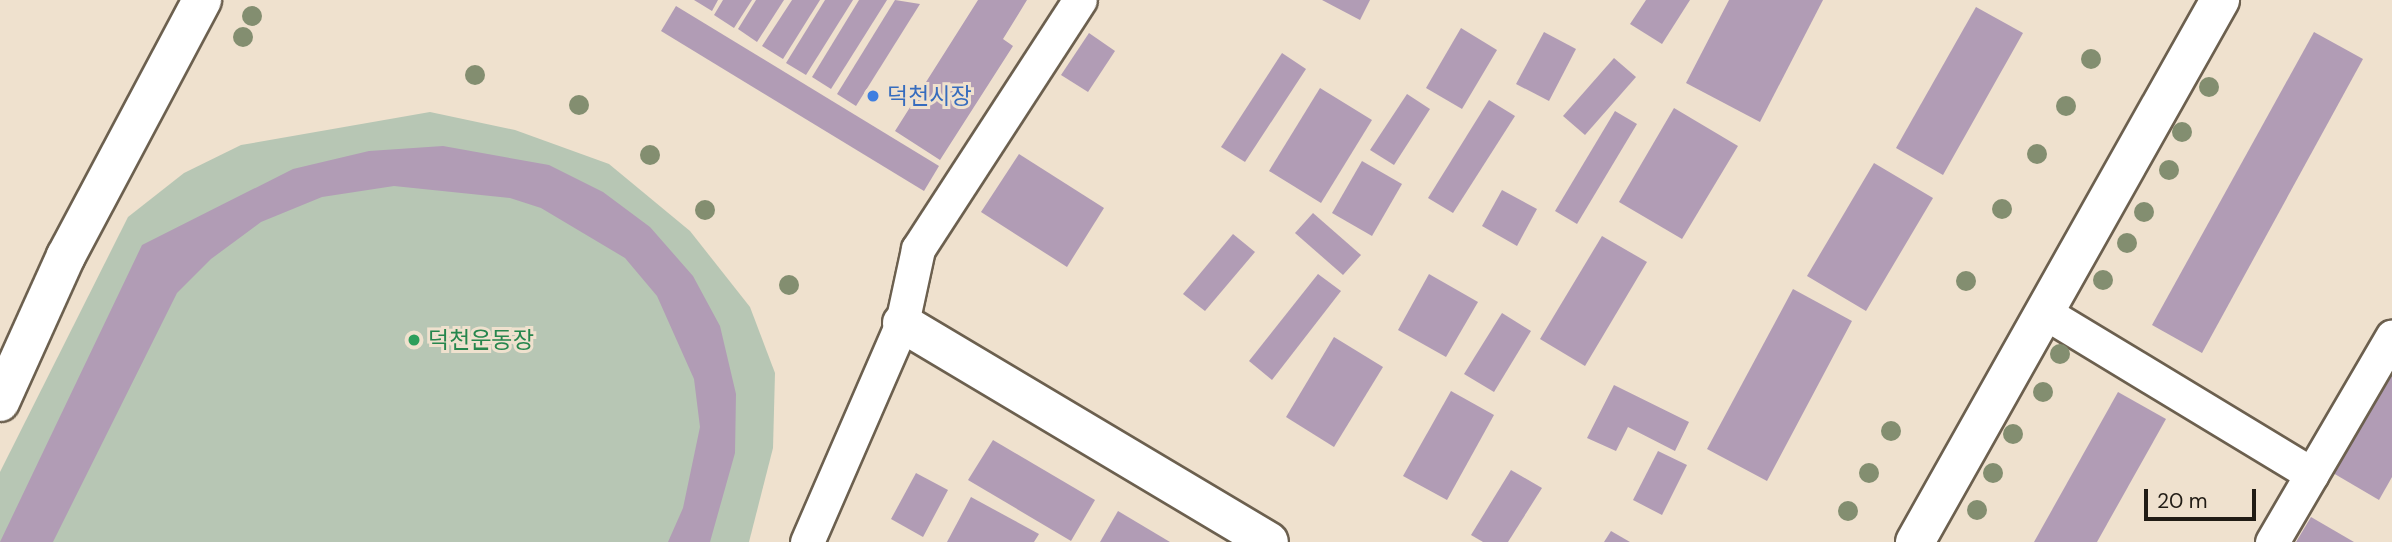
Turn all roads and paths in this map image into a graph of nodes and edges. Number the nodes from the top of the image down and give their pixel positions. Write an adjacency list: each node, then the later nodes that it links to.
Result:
1 (202, 0): 7 (main road)
2 (1080, 0): 5 (street)
3 (2220, 0): 4 (main road)
4 (2044, 312): 8 (street); 11 (main road)
5 (902, 323): 9 (street); 10 (main road)
6 (2392, 337): 8 (street)
7 (0, 402)
8 (2312, 474): 12 (street)
9 (807, 542)
10 (1269, 542)
11 (1915, 542)
12 (2272, 542)

